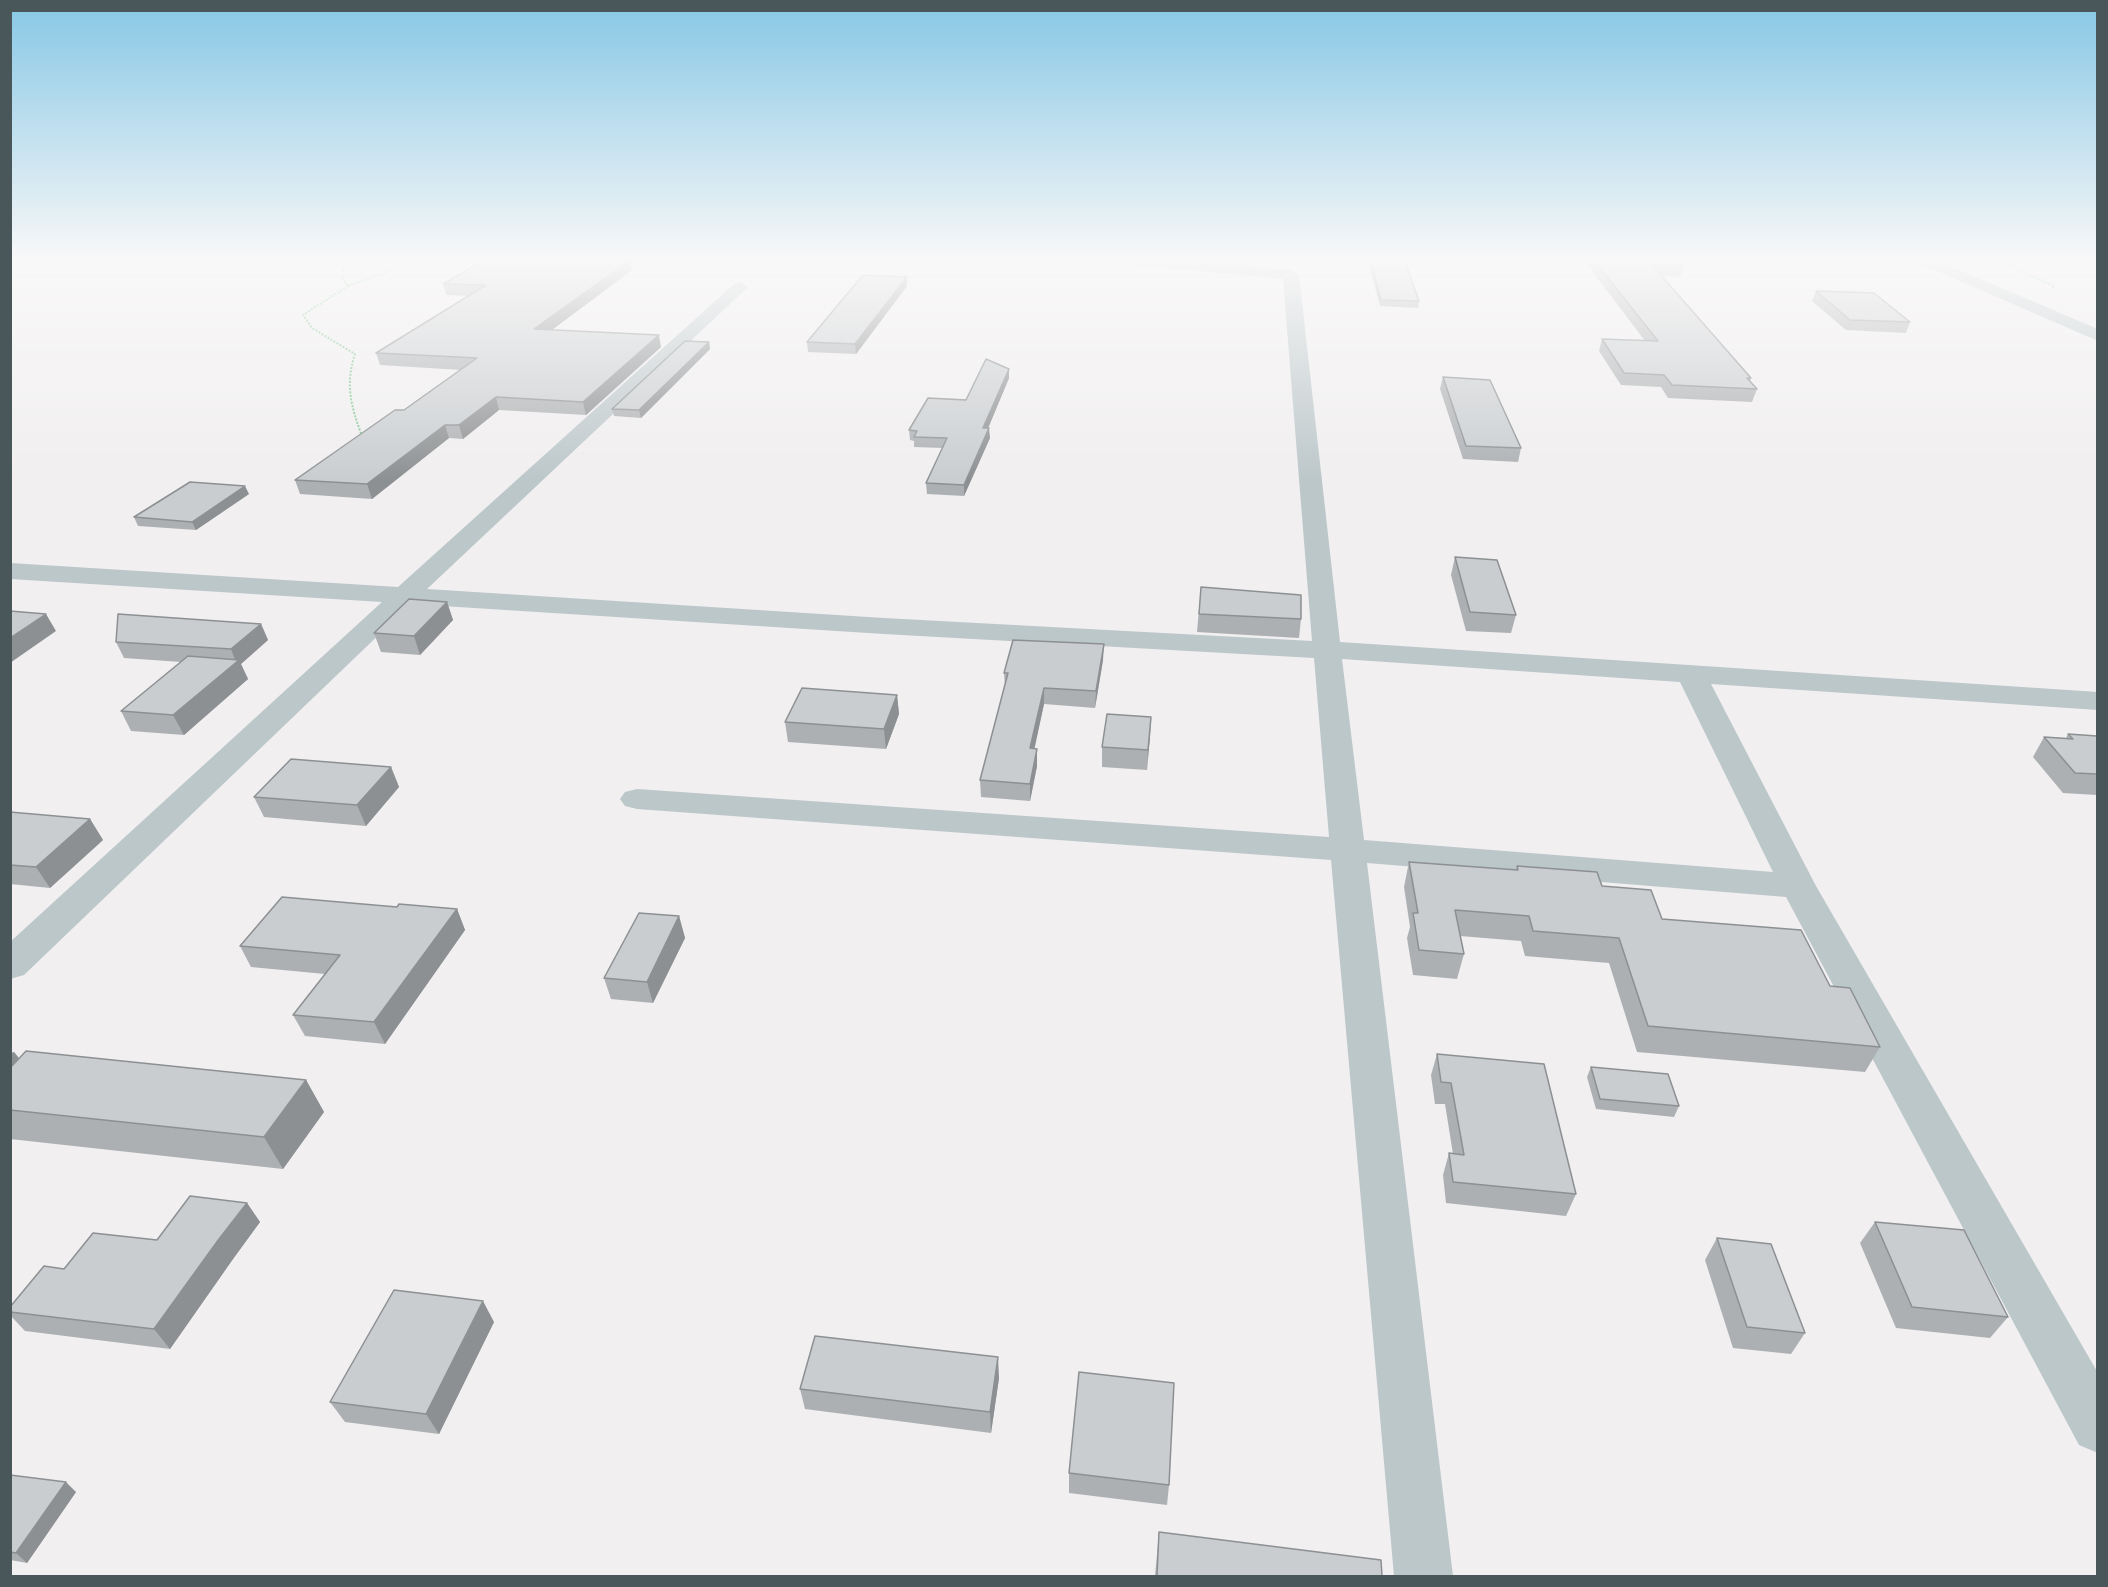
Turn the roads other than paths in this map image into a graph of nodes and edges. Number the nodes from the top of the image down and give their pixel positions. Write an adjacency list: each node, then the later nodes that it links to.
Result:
1 (690, 333): 4 (street)
2 (1297, 333): 5 (street)
3 (10, 571): 4 (street)
4 (404, 596): 5 (street); 11 (street)
5 (1327, 650): 6 (street); 9 (street)
6 (1692, 676): 7 (street); 10 (street)
7 (2097, 701)
8 (637, 799): 9 (street)
9 (1347, 850): 10 (street); 13 (street)
10 (1798, 886): 12 (street)
11 (10, 965)
12 (2097, 1426)
13 (1423, 1576)

